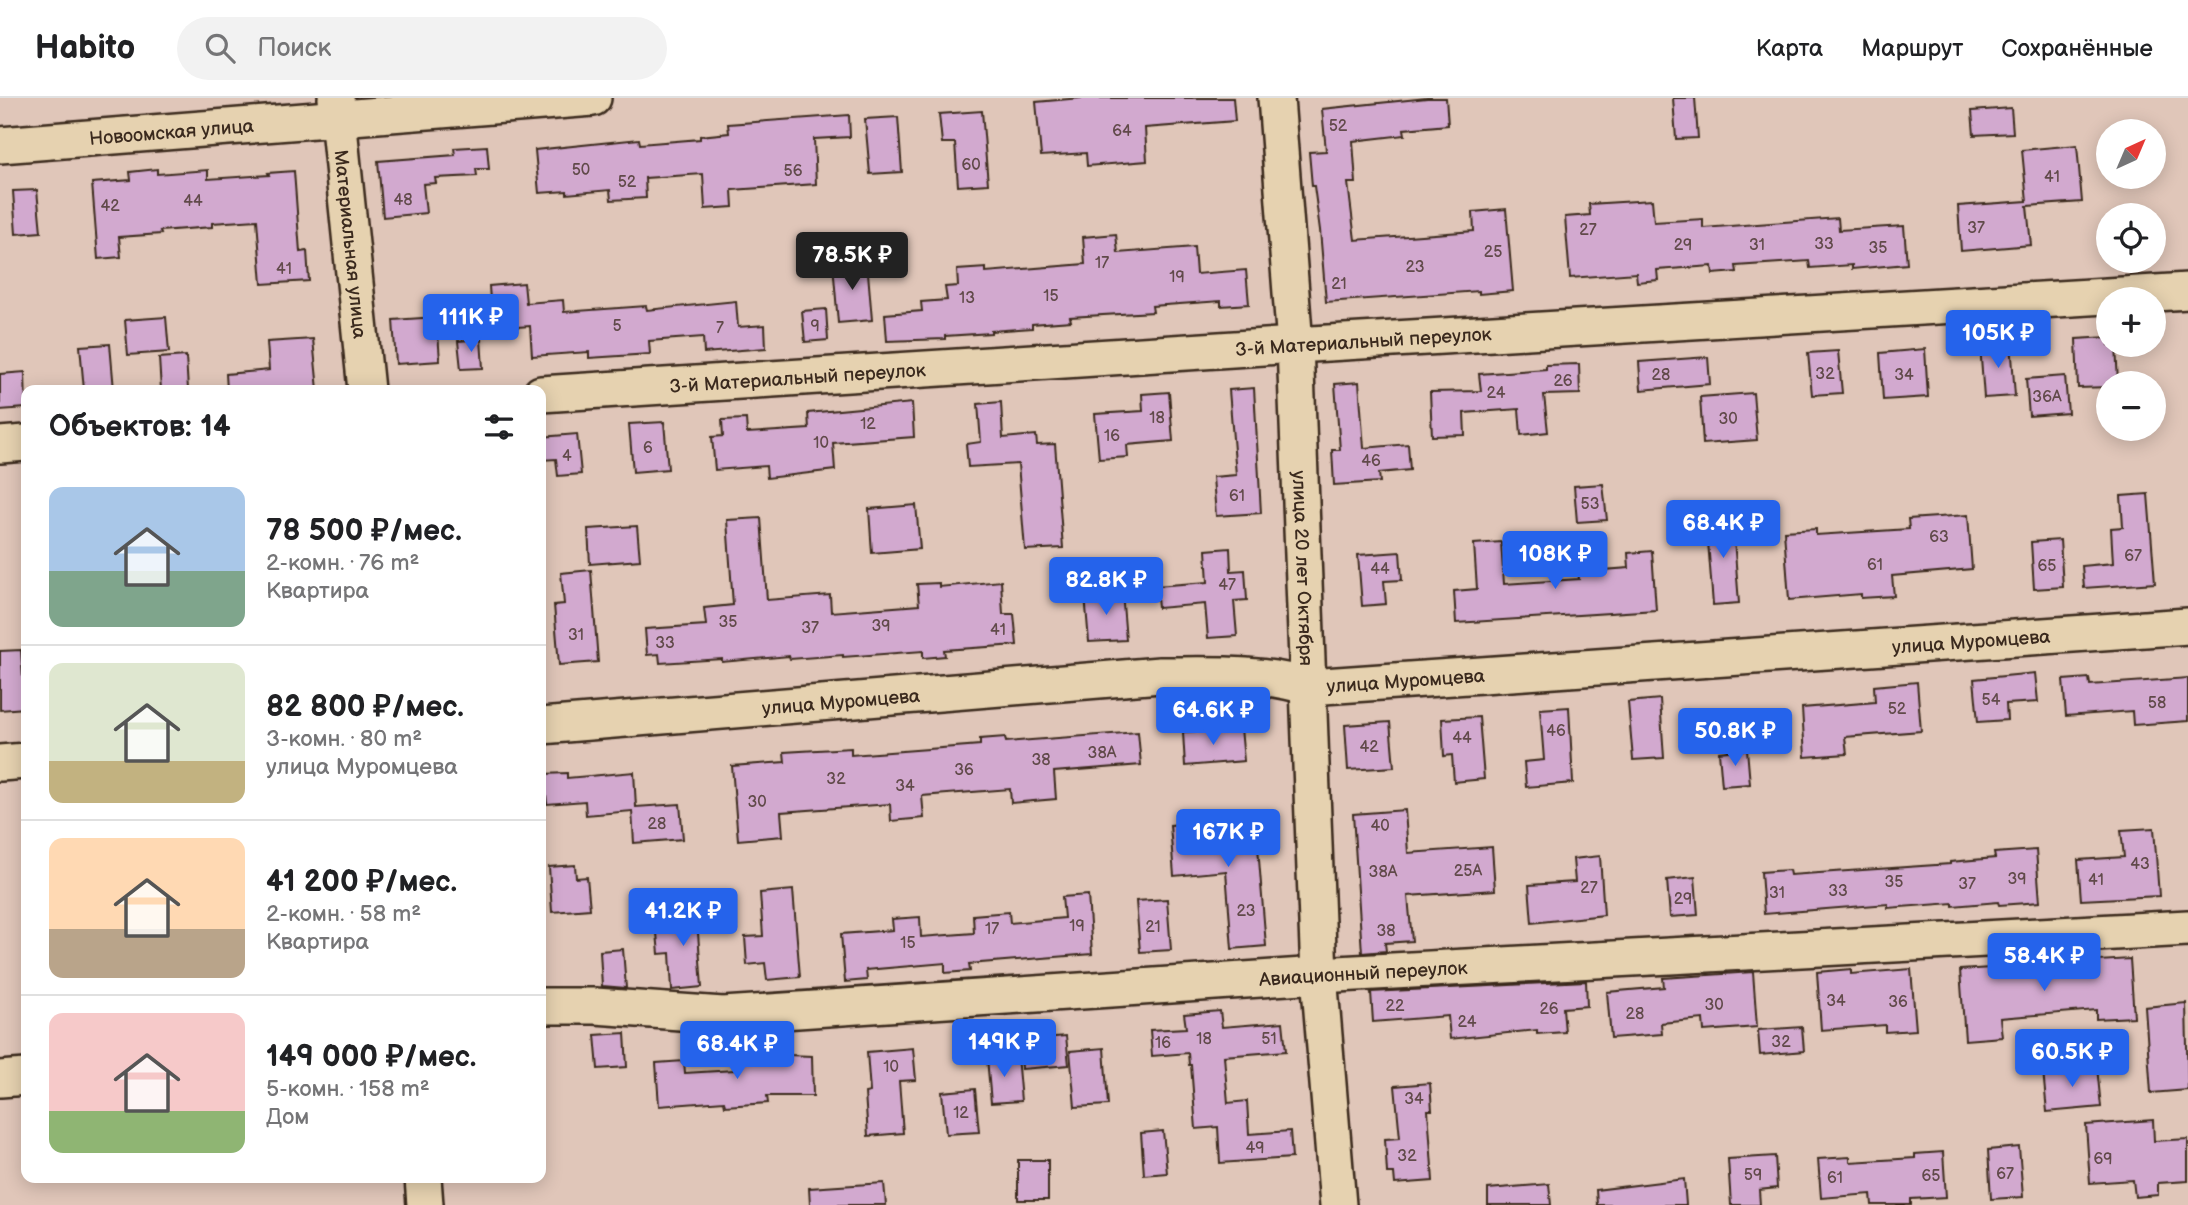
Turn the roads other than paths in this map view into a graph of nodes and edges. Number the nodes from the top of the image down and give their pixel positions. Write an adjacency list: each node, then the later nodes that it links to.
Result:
1 (593, 98): 3 (street, Новоомская улица)
2 (1276, 98): 6 (street, улица 20 лет Октября)
3 (337, 109): 4 (street, Новоомская улица); 7 (street, Материальная улица)
4 (0, 145)
5 (2188, 291): 6 (street, 3-й Материальный переулок)
6 (1295, 345): 8 (street, 3-й Материальный переулок); 12 (street, улица 20 лет Октября)
7 (365, 385)
8 (546, 394)
9 (21, 443): 10 (street)
10 (0, 445)
11 (2188, 626): 12 (street, улица Муромцева)
12 (1309, 687): 13 (street, улица Муромцева); 17 (street, улица 20 лет Октября)
13 (546, 726)
14 (21, 761): 15 (street)
15 (0, 763)
16 (2188, 928): 17 (street, Авиационный переулок)
17 (1319, 975): 18 (street, Авиационный переулок); 23 (street, улица 20 лет Октября)
18 (546, 1006)
19 (21, 1077): 20 (street)
20 (0, 1079)
21 (423, 1183): 22 (street)
22 (425, 1205)
23 (1338, 1205)

